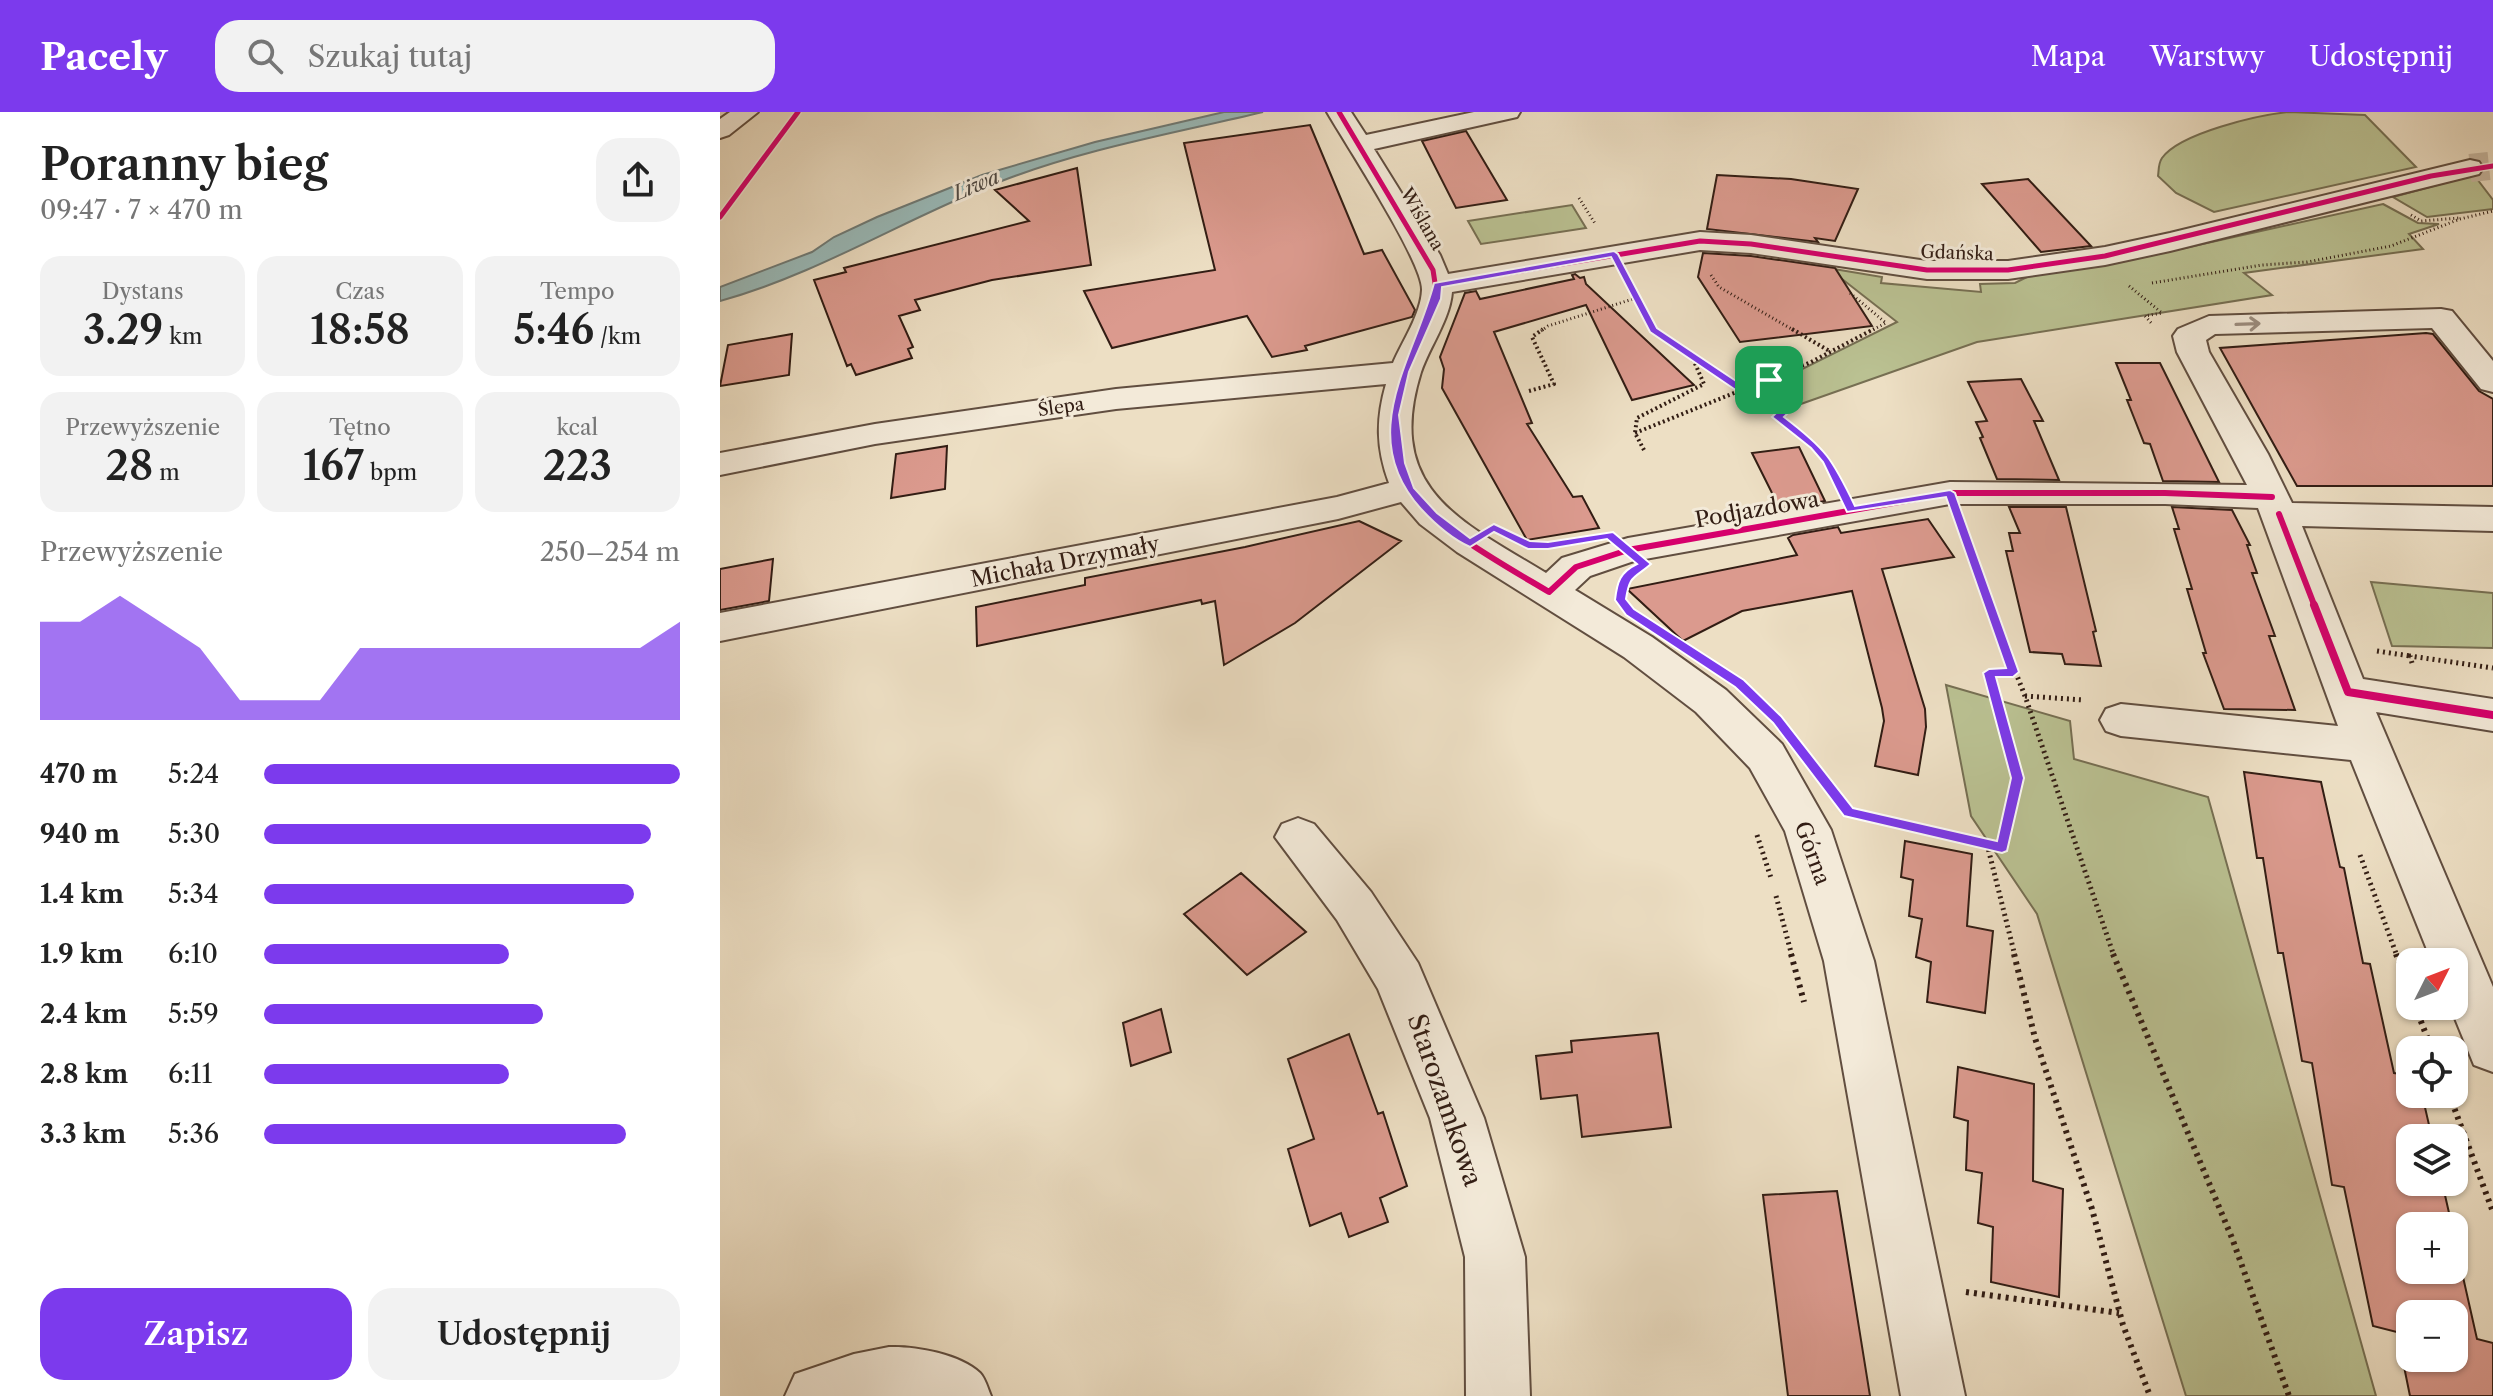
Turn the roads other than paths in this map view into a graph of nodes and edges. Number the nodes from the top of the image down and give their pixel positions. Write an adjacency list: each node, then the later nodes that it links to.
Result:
1 (746, 112): 4 (street)
2 (1339, 112): 5 (street, Wiślana)
3 (1508, 112): 5 (street)
4 (720, 130)
5 (1361, 144): 7 (street, Wiślana)
6 (2484, 167): 7 (street, Gdańska)
7 (1437, 285): 8 (street, Wiślana)
8 (1405, 372): 10 (street, Ślepa); 11 (street, Wiślana)
9 (2493, 382): 12 (street, one-way to 9)
10 (720, 464)
11 (1409, 489): 14 (street, Górna); 15 (street, Michała Drzymały)
12 (2275, 505): 13 (street, Podjazdowa); 14 (street, Podjazdowa); 16 (street)
13 (2493, 519)
14 (1549, 592): 25 (street, Górna)
15 (720, 627)
16 (2348, 692): 17 (street); 19 (street)
17 (2493, 715)
18 (2121, 720): 19 (street)
19 (2367, 745): 21 (street)
20 (1298, 837): 24 (street, Starozamkowa)
21 (2493, 1048)
22 (817, 1396): 23 (street)
23 (959, 1396)
24 (1498, 1396)
25 (1933, 1396)

